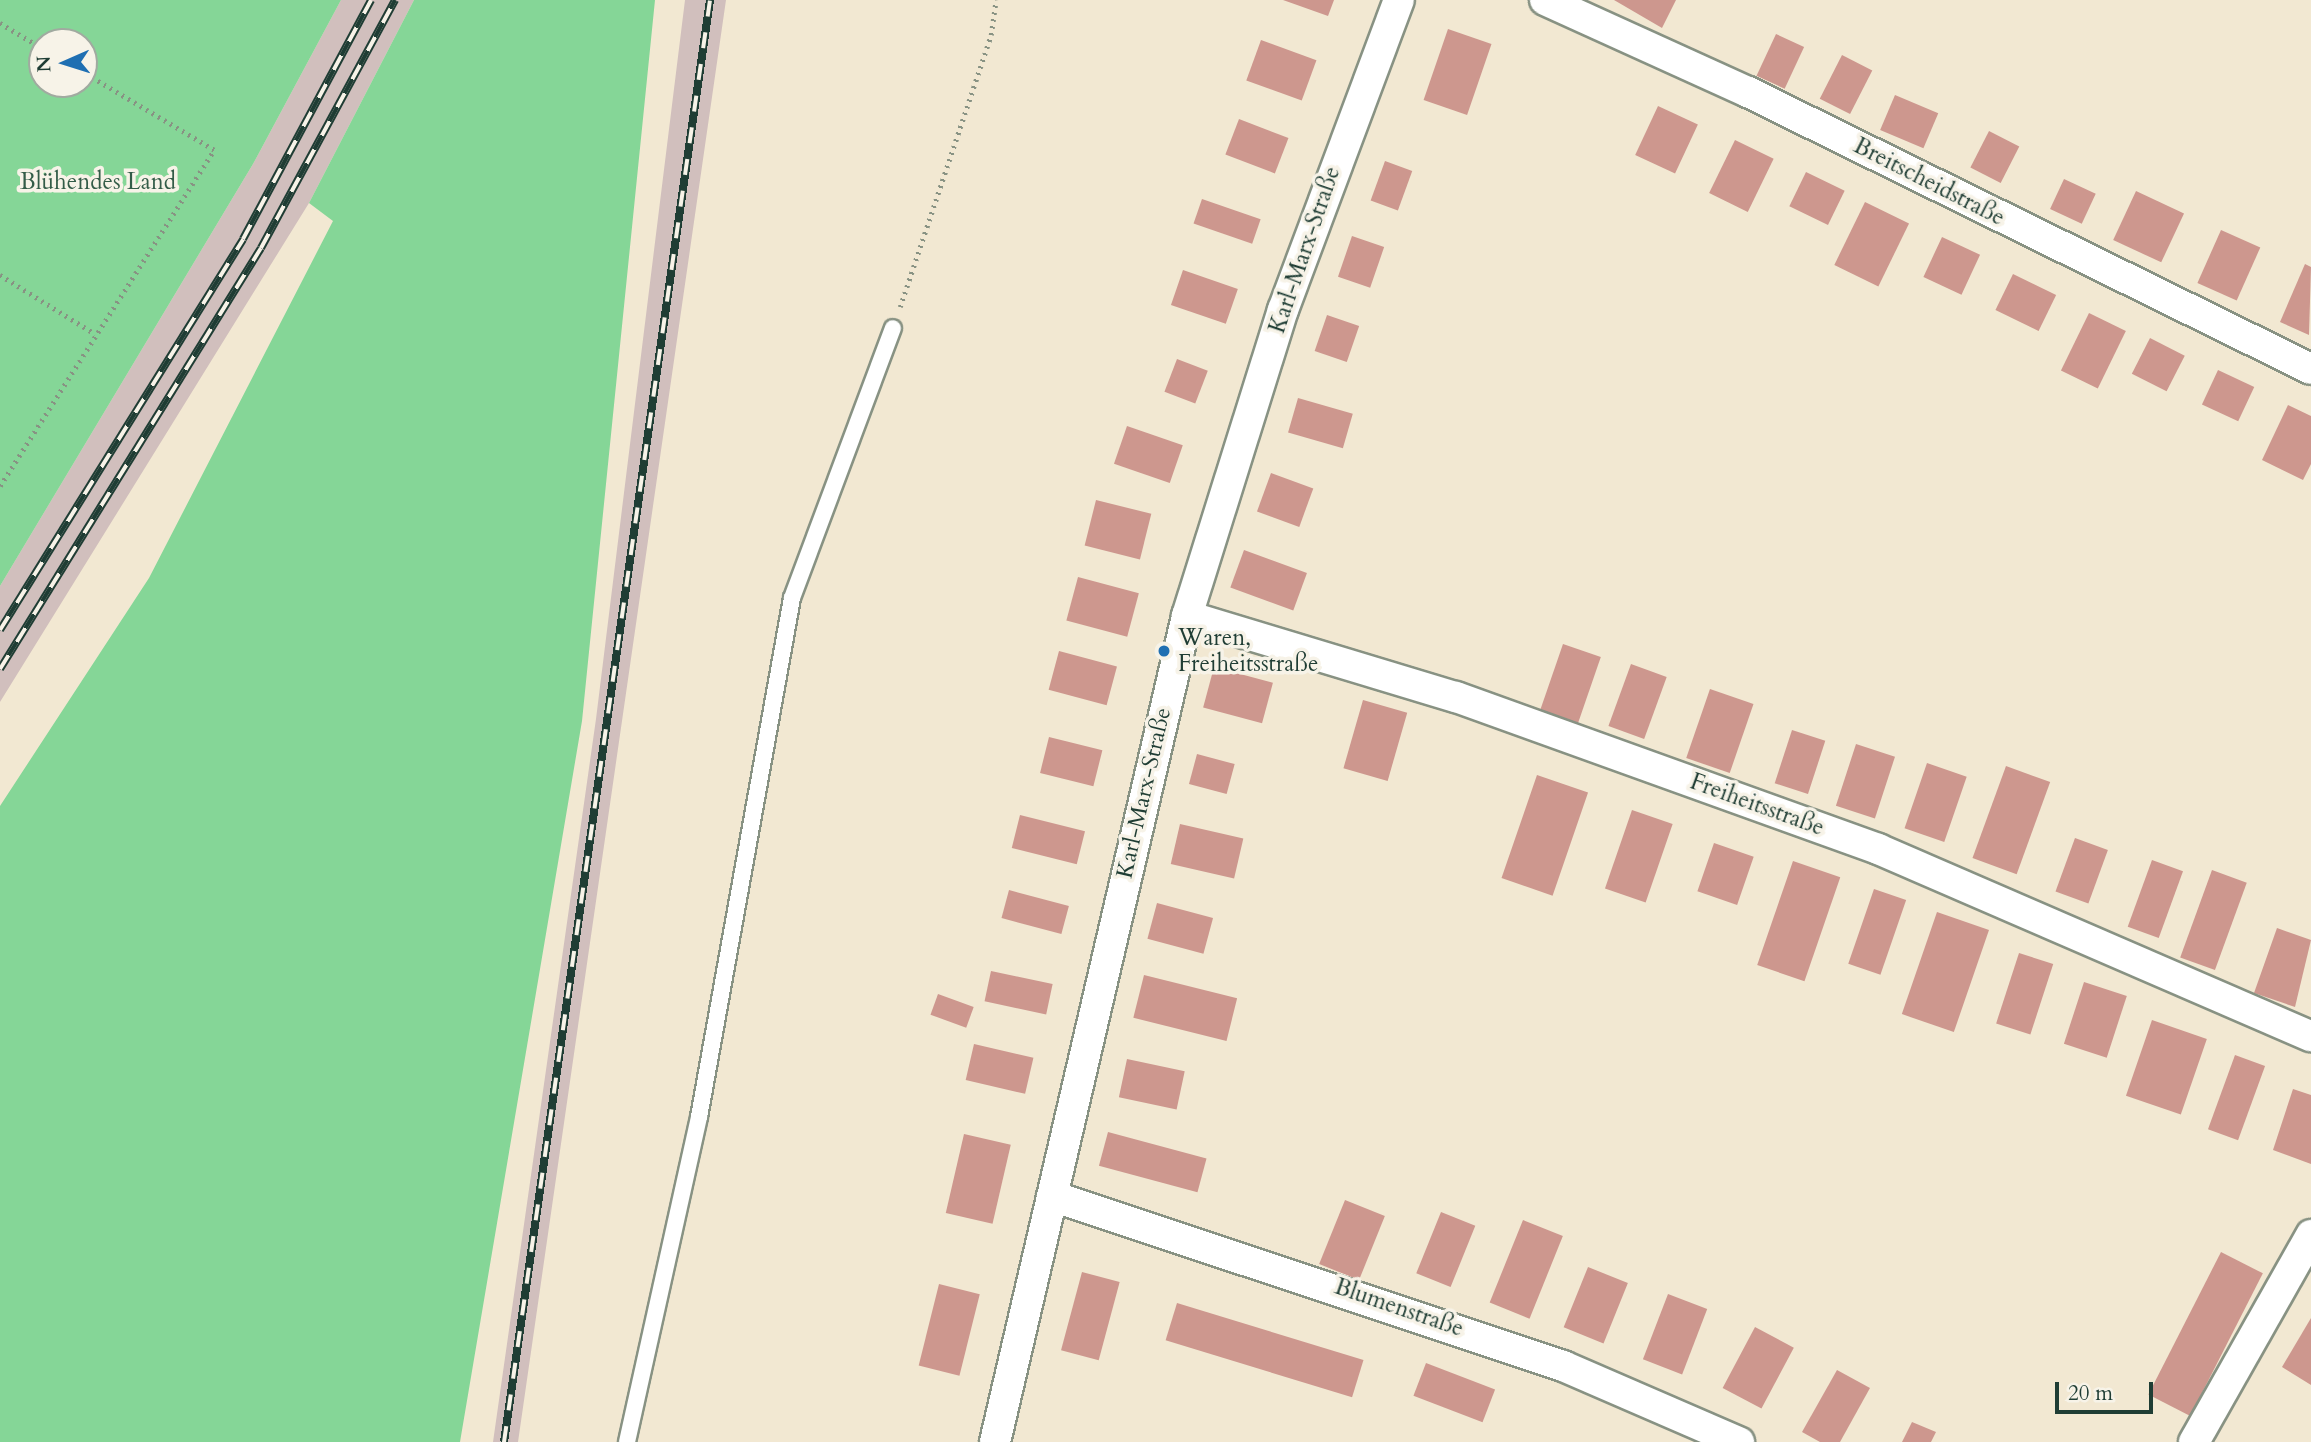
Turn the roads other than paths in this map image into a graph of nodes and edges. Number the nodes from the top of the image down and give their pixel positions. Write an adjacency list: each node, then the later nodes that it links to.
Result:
1 (1399, 0): 5 (street, Karl-Marx-Straße)
2 (1545, 0): 4 (street, Breitscheidstraße)
3 (893, 328): 9 (lane)
4 (2311, 369)
5 (1187, 616): 6 (street, Freiheitsstraße); 7 (street, Karl-Marx-Straße)
6 (2311, 1036)
7 (1052, 1196): 10 (street, Karl-Marx-Straße); 11 (street, Blumenstraße)
8 (2311, 1235): 12 (street)
9 (627, 1442)
10 (995, 1442)
11 (1739, 1442)
12 (2194, 1442)

